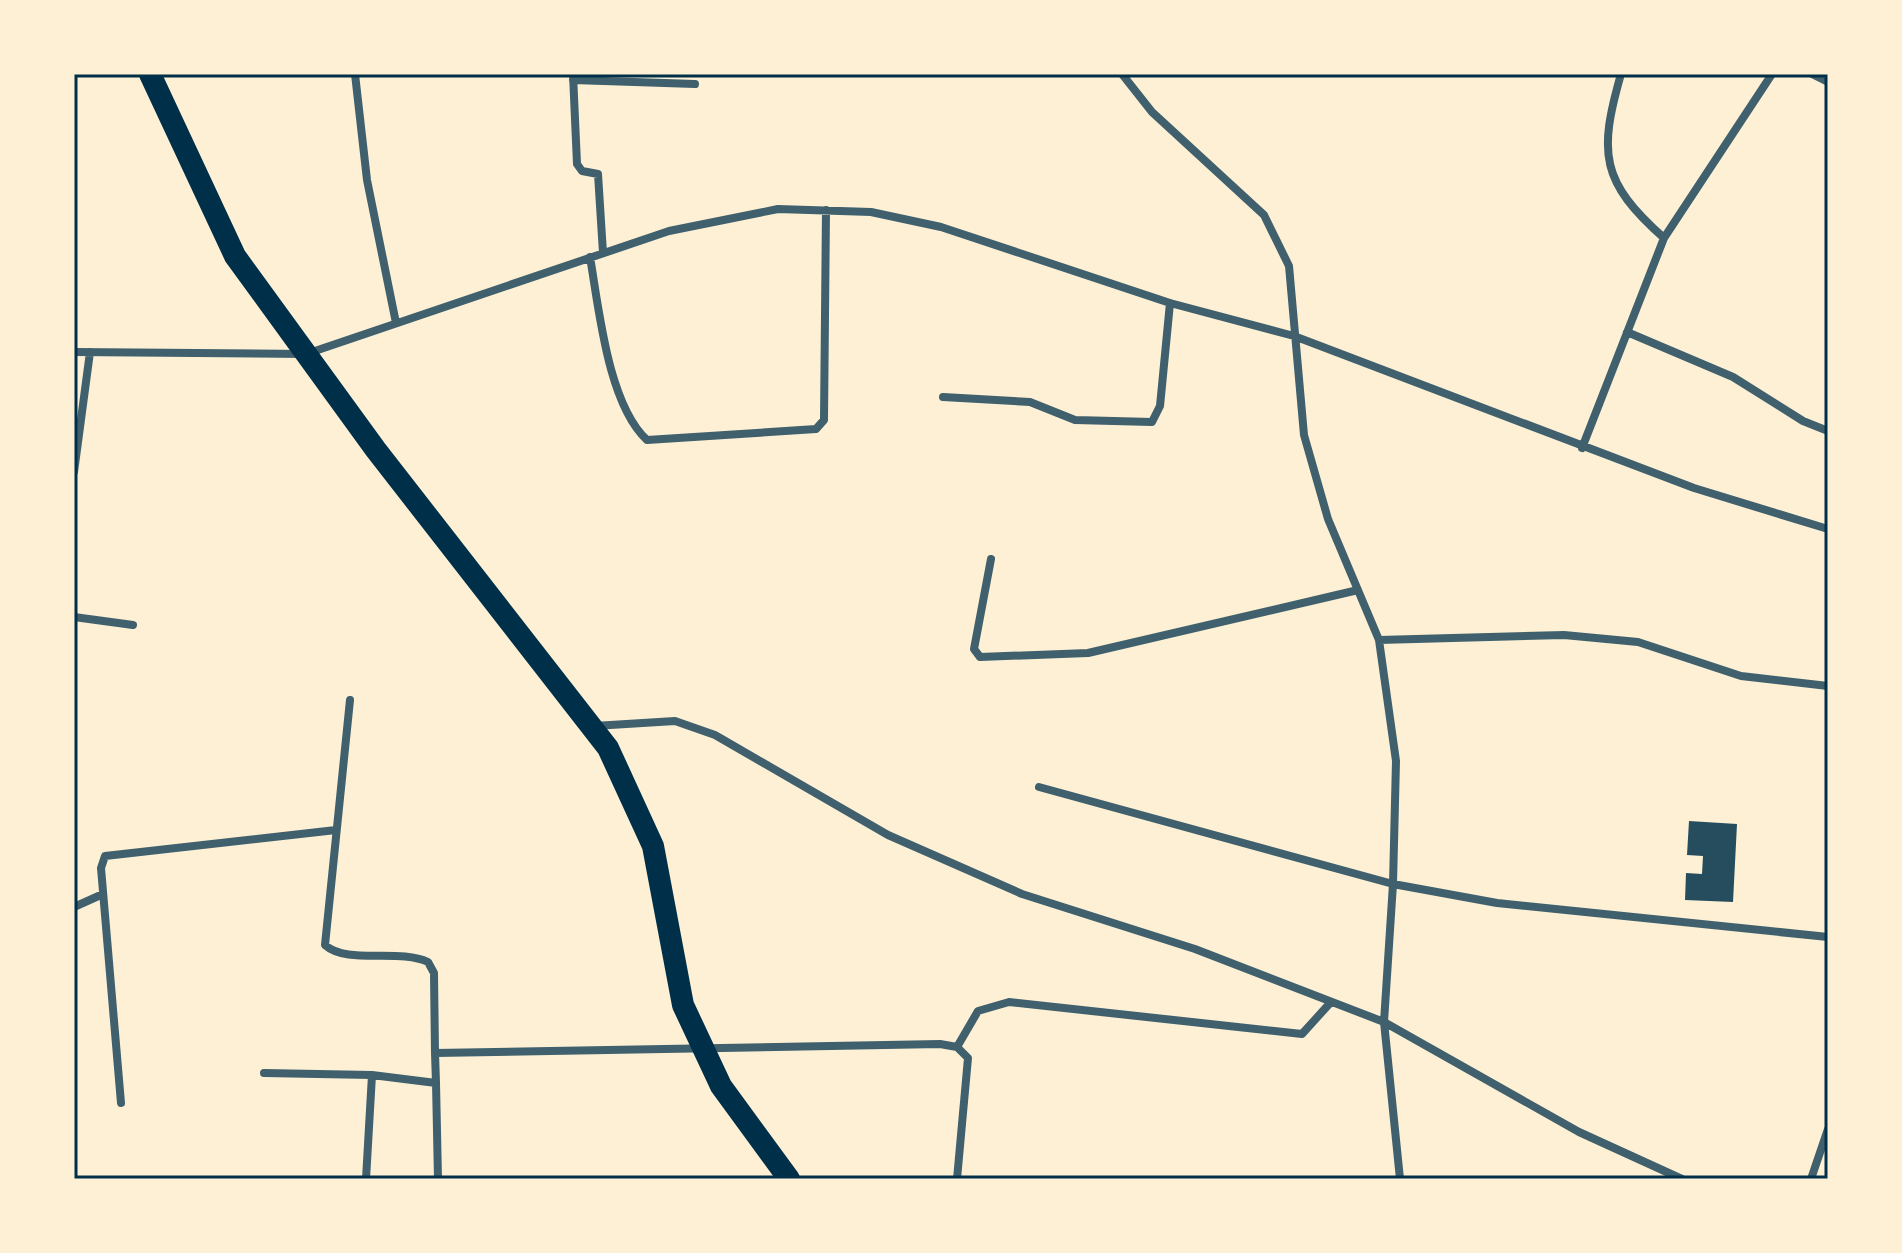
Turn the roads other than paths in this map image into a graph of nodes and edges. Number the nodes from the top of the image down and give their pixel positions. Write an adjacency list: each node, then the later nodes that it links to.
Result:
1 (150, 74): 20 (highway)
2 (355, 74): 15 (street)
3 (1122, 74): 17 (street)
4 (1621, 74): 11 (street)
5 (1772, 74): 11 (street)
6 (1812, 74): 8 (street)
7 (573, 77): 9 (street); 12 (street)
8 (1828, 82)
9 (695, 84)
10 (826, 210): 12 (street); 13 (street); 14 (street)
11 (1664, 238): 16 (street)
12 (603, 253): 13 (street)
13 (590, 257): 15 (street)
14 (1170, 303): 17 (street); 21 (street)
15 (396, 323): 20 (street)
16 (1627, 332): 22 (street); 23 (street)
17 (1294, 336): 23 (street); 27 (street)
18 (74, 352): 19 (street)
19 (90, 352): 20 (street); 24 (street)
20 (306, 354): 33 (highway)
21 (943, 397)
22 (1828, 431)
23 (1582, 448): 25 (street)
24 (74, 465)
25 (1828, 529)
26 (991, 559): 27 (street)
27 (1358, 590): 30 (street)
28 (74, 617): 29 (street)
29 (133, 625)
30 (1379, 640): 31 (street); 36 (street)
31 (1828, 686)
32 (350, 700): 35 (street)
33 (591, 727): 40 (street); 43 (highway)
34 (1039, 787): 36 (street)
35 (336, 830): 37 (street); 44 (street)
36 (1393, 884): 39 (street); 41 (street)
37 (103, 894): 38 (street); 48 (street)
38 (74, 907)
39 (1828, 937)
40 (1331, 1002): 41 (street); 42 (street)
41 (1384, 1022): 54 (street); 55 (street)
42 (957, 1047): 43 (street); 53 (street)
43 (704, 1050): 44 (street); 52 (highway)
44 (435, 1053): 47 (street)
45 (264, 1073): 46 (street)
46 (372, 1075): 47 (street); 50 (street)
47 (436, 1083): 51 (street)
48 (121, 1103)
49 (1828, 1129): 56 (street)
50 (366, 1179)
51 (438, 1179)
52 (789, 1179)
53 (957, 1179)
54 (1400, 1179)
55 (1682, 1179)
56 (1811, 1179)

